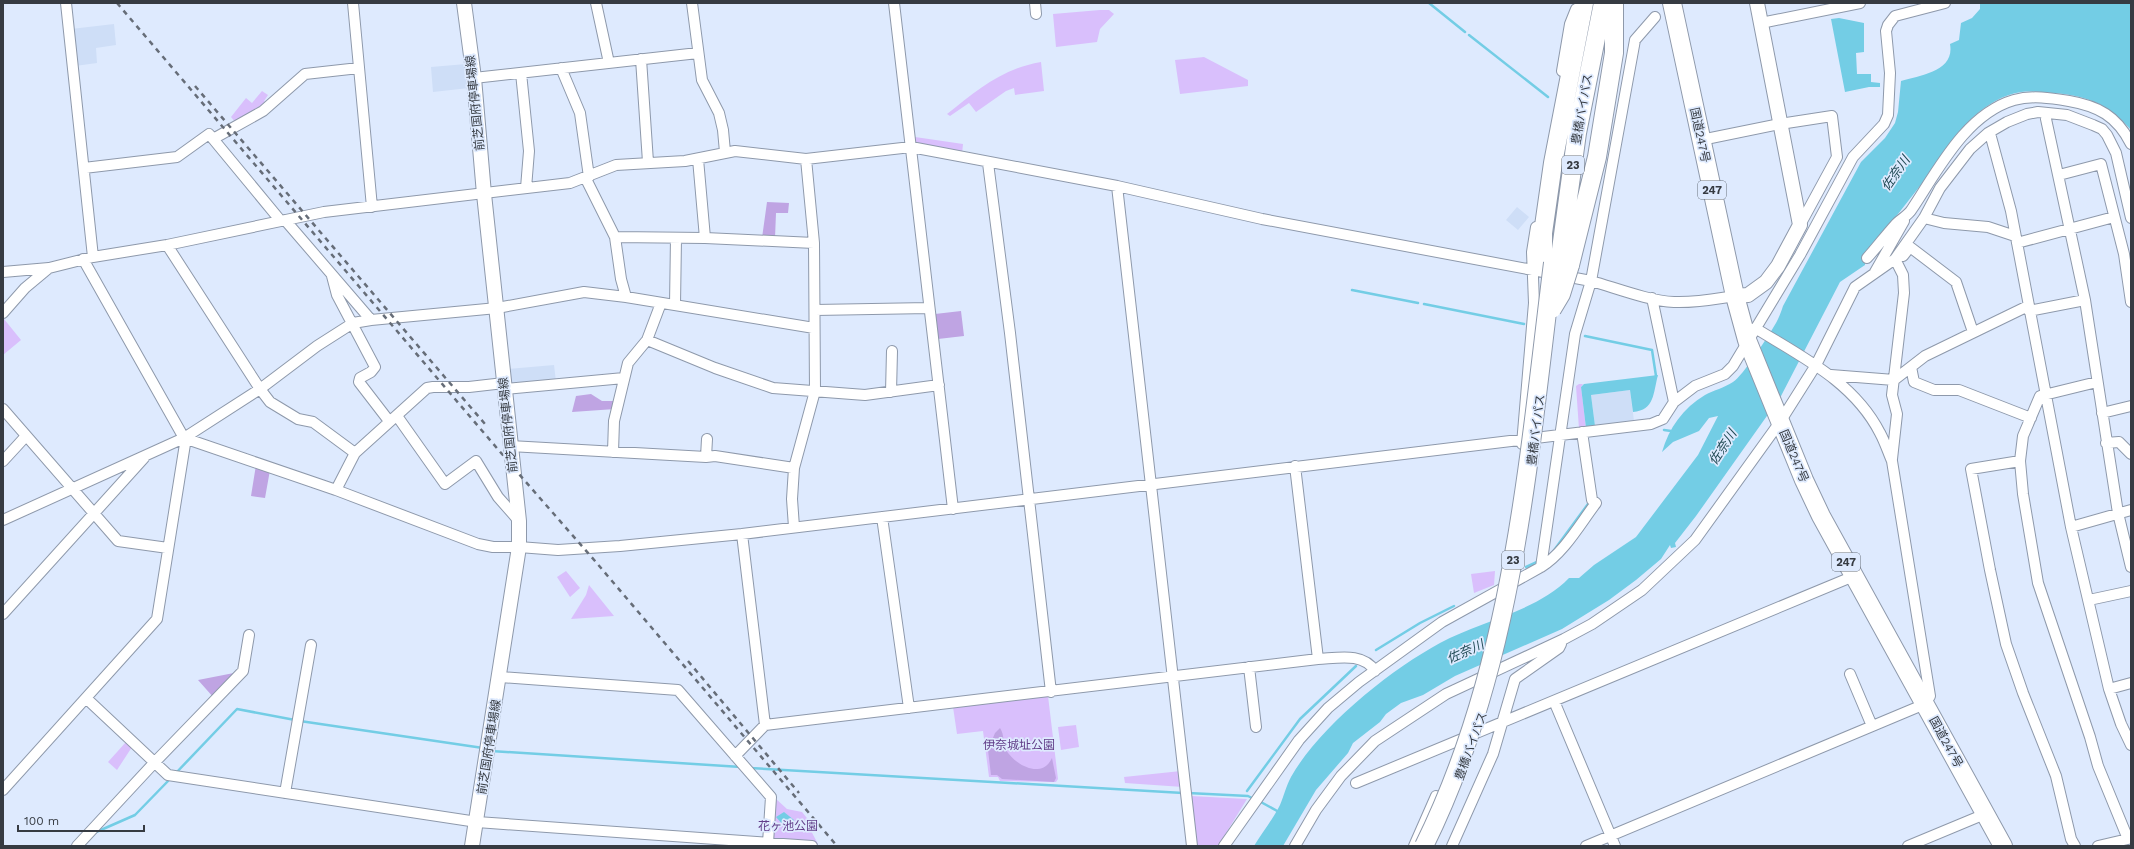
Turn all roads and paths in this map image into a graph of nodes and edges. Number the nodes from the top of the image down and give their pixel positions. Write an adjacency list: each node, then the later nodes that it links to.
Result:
1 (66, 3): 43 (street)
2 (353, 3): 26 (street)
3 (464, 3): 29 (main road, 前芝国府停車場線)
4 (596, 3): 24 (street)
5 (692, 3): 22 (street)
6 (894, 3): 36 (street)
7 (1035, 3): 19 (street)
8 (1577, 3): 68 (street)
9 (1584, 3): 68 (highway)
10 (1598, 3): 25 (highway, 豊橋バイパス / 23)
11 (1603, 3): 25 (highway, 豊橋バイパス / 23)
12 (1614, 3): 68 (highway)
13 (1672, 3): 34 (highway, 国道247号 / 247)
14 (1757, 3): 21 (main road)
15 (1860, 3): 17 (street)
16 (1945, 3): 90 (street)
17 (1839, 5): 18 (street)
18 (1828, 6): 21 (street)
19 (1036, 14)
20 (1655, 17): 73 (street)
21 (1761, 23): 31 (main road)
22 (698, 53): 23 (street); 37 (street)
23 (641, 59): 24 (street); 41 (street)
24 (609, 63): 27 (street)
25 (1587, 65): 68 (highway, 豊橋バイパス / 23)
26 (359, 68): 33 (street); 50 (street)
27 (561, 68): 28 (street); 45 (street)
28 (521, 73): 29 (street); 48 (street)
29 (474, 78): 49 (main road, 前芝国府停車場線)
30 (2046, 119): 32 (street); 38 (street); 44 (street)
31 (1780, 124): 34 (street); 56 (main road); 56 (street)
32 (1990, 135): 38 (street); 53 (street); 61 (street)
33 (213, 139): 43 (street); 55 (street)
34 (1701, 140): 74 (highway, 国道247号 / 247)
35 (2131, 144): 51 (street)
36 (911, 148): 40 (street); 42 (street); 82 (street)
37 (725, 152): 39 (street); 40 (street)
38 (2116, 153): 47 (street); 54 (street)
39 (698, 159): 41 (street); 60 (street)
40 (806, 159): 62 (street)
41 (648, 162): 45 (street)
42 (988, 163): 46 (street); 133 (street)
43 (84, 168): 64 (street)
44 (2059, 175): 52 (street); 57 (street)
45 (587, 178): 48 (street); 58 (street)
46 (1117, 186): 68 (street); 130 (street)
47 (2131, 187)
48 (526, 188): 49 (street)
49 (484, 194): 50 (street); 81 (main road, 前芝国府停車場線)
50 (372, 207): 55 (street)
51 (1907, 216): 65 (street); 71 (street)
52 (2114, 217): 57 (street); 78 (street)
53 (1924, 218): 61 (street); 67 (street)
54 (2131, 218)
55 (282, 220): 63 (street); 72 (street)
56 (1800, 225): 74 (main road)
57 (2071, 228): 61 (street); 77 (street)
58 (615, 237): 59 (street); 75 (street)
59 (676, 238): 60 (street); 80 (street)
60 (705, 238): 62 (street)
61 (2016, 239): 83 (street)
62 (814, 242): 84 (street)
63 (167, 245): 64 (street); 101 (street)
64 (93, 257): 66 (street)
65 (1867, 258)
66 (83, 259): 69 (street); 115 (street)
67 (1896, 261): 71 (street); 89 (street); 97 (street)
68 (1552, 265): 73 (street); 117 (street); 194 (highway, 豊橋バイパス / 23, bridge); 195 (highway, 豊橋バイパス / 23)
69 (49, 268): 70 (street); 85 (street)
70 (3, 272)
71 (1875, 272): 93 (street)
72 (332, 276): 86 (street); 87 (street)
73 (1591, 281): 76 (street); 113 (street)
74 (1735, 296): 76 (street); 90 (highway, 国道247号 / 247)
75 (626, 297): 79 (street); 81 (street)
76 (1652, 298): 105 (street)
77 (2085, 300): 83 (street); 98 (street)
78 (2131, 302)
79 (661, 303): 80 (street); 91 (street)
80 (675, 305): 88 (street)
81 (496, 308): 86 (street); 100 (main road, 前芝国府停車場線)
82 (929, 308): 84 (street); 99 (street)
83 (2028, 309): 89 (street); 104 (street)
84 (815, 310): 88 (street)
85 (3, 313)
86 (371, 320): 87 (street)
87 (353, 323): 101 (street); 109 (street)
88 (814, 328): 102 (street)
89 (1973, 332): 94 (street)
90 (1753, 337): 93 (street); 105 (street); 110 (highway, 国道247号 / 247)
91 (647, 340): 96 (street); 102 (street)
92 (892, 351): 103 (street)
93 (1813, 364): 95 (street); 110 (street)
94 (1911, 367): 97 (street); 111 (street)
95 (1831, 375): 97 (street); 126 (street)
96 (624, 378): 100 (street); 121 (street)
97 (1894, 380): 126 (street)
98 (2098, 382): 104 (street); 108 (street)
99 (939, 385): 103 (street); 134 (street)
100 (504, 386): 109 (street); 119 (main road, 前芝国府停車場線)
101 (260, 389): 115 (street); 120 (street)
102 (815, 391): 103 (street); 129 (street)
103 (891, 392)
104 (2045, 396): 111 (street); 142 (street)
105 (1674, 402): 112 (street)
106 (2131, 406): 108 (street)
107 (3, 409): 114 (street)
108 (2102, 413): 118 (street)
109 (393, 418): 120 (street); 140 (street)
110 (1778, 418): 148 (highway, 国道247号 / 247); 154 (street)
111 (2031, 418): 127 (street)
112 (1582, 432): 113 (street); 146 (street)
113 (1562, 435): 117 (street); 146 (street)
114 (26, 436): 125 (street); 131 (street)
115 (184, 438): 123 (street); 132 (street); 145 (street)
116 (707, 440): 124 (street)
117 (1522, 440): 128 (street); 149 (street)
118 (2106, 443): 122 (street); 136 (street)
119 (510, 446): 121 (street); 140 (main road, 前芝国府停車場線)
120 (355, 452): 132 (street)
121 (613, 452): 124 (street)
122 (2131, 454)
123 (147, 455): 131 (street); 137 (street)
124 (706, 457): 129 (street)
125 (3, 461)
126 (1892, 461): 167 (street)
127 (2020, 461): 182 (street); 201 (street)
128 (1295, 466): 130 (street); 156 (street)
129 (794, 468): 141 (street)
130 (1151, 484): 133 (street); 160 (street)
131 (72, 488): 137 (street); 139 (street)
132 (336, 490): 144 (street)
133 (1028, 499): 134 (street); 164 (street)
134 (953, 509): 138 (street)
135 (2131, 510): 136 (street)
136 (2118, 513): 142 (street); 147 (street)
137 (93, 514): 145 (street); 152 (street)
138 (882, 517): 141 (street); 168 (street)
139 (3, 520)
140 (519, 521): 144 (main road, 前芝国府停車場線)
141 (794, 527): 143 (street)
142 (2071, 527): 151 (street)
143 (742, 534): 144 (street); 170 (street)
144 (519, 547): 161 (main road, 前芝国府停車場線)
145 (168, 548): 165 (street)
146 (1541, 567): 149 (street)
147 (2131, 567)
148 (1854, 576): 166 (street); 167 (highway, 国道247号 / 247)
149 (1502, 588): 158 (street)
150 (2131, 591): 151 (street)
151 (2089, 600): 163 (street)
152 (3, 614)
153 (249, 635): 176 (street)
154 (1564, 639): 169 (street); 192 (street)
155 (311, 645): 179 (street)
156 (1318, 659): 157 (street); 158 (street)
157 (1249, 667): 160 (street); 172 (street)
158 (1375, 671): 191 (street)
159 (1850, 674): 171 (street)
160 (1174, 676): 164 (street); 190 (street)
161 (500, 677): 175 (street); 181 (main road, 前芝国府停車場線)
162 (2131, 683): 163 (street)
163 (2109, 689): 174 (street)
164 (1050, 692): 168 (street)
165 (87, 699): 176 (street); 178 (street)
166 (1554, 701): 169 (street); 183 (street)
167 (1925, 704): 171 (street); 180 (highway, 国道247号 / 247)
168 (909, 708): 170 (street)
169 (1502, 722): 173 (street); 196 (street)
170 (765, 725): 175 (street)
171 (1872, 726): 183 (street)
172 (1256, 728)
173 (1461, 739): 177 (street); 193 (street)
174 (2131, 745)
175 (735, 756): 185 (street)
176 (154, 763): 179 (street); 187 (street)
177 (1356, 783)
178 (3, 790)
179 (285, 793): 181 (street)
180 (1985, 814): 199 (street); 200 (highway, 国道247号 / 247)
181 (477, 822): 184 (street); 188 (main road, 前芝国府停車場線)
182 (2128, 828): 202 (street)
183 (1611, 836): 197 (street); 198 (street)
184 (652, 841): 185 (street)
185 (768, 843): 186 (street)
186 (787, 845): 189 (street)
187 (77, 846)
188 (472, 846)
189 (812, 846)
190 (1192, 846)
191 (1224, 846)
192 (1295, 846)
193 (1414, 846)
194 (1424, 846)
195 (1429, 846)
196 (1452, 846)
197 (1586, 846)
198 (1615, 846)
199 (1908, 846)
200 (2004, 846)
201 (2075, 846)
202 (2098, 846)

